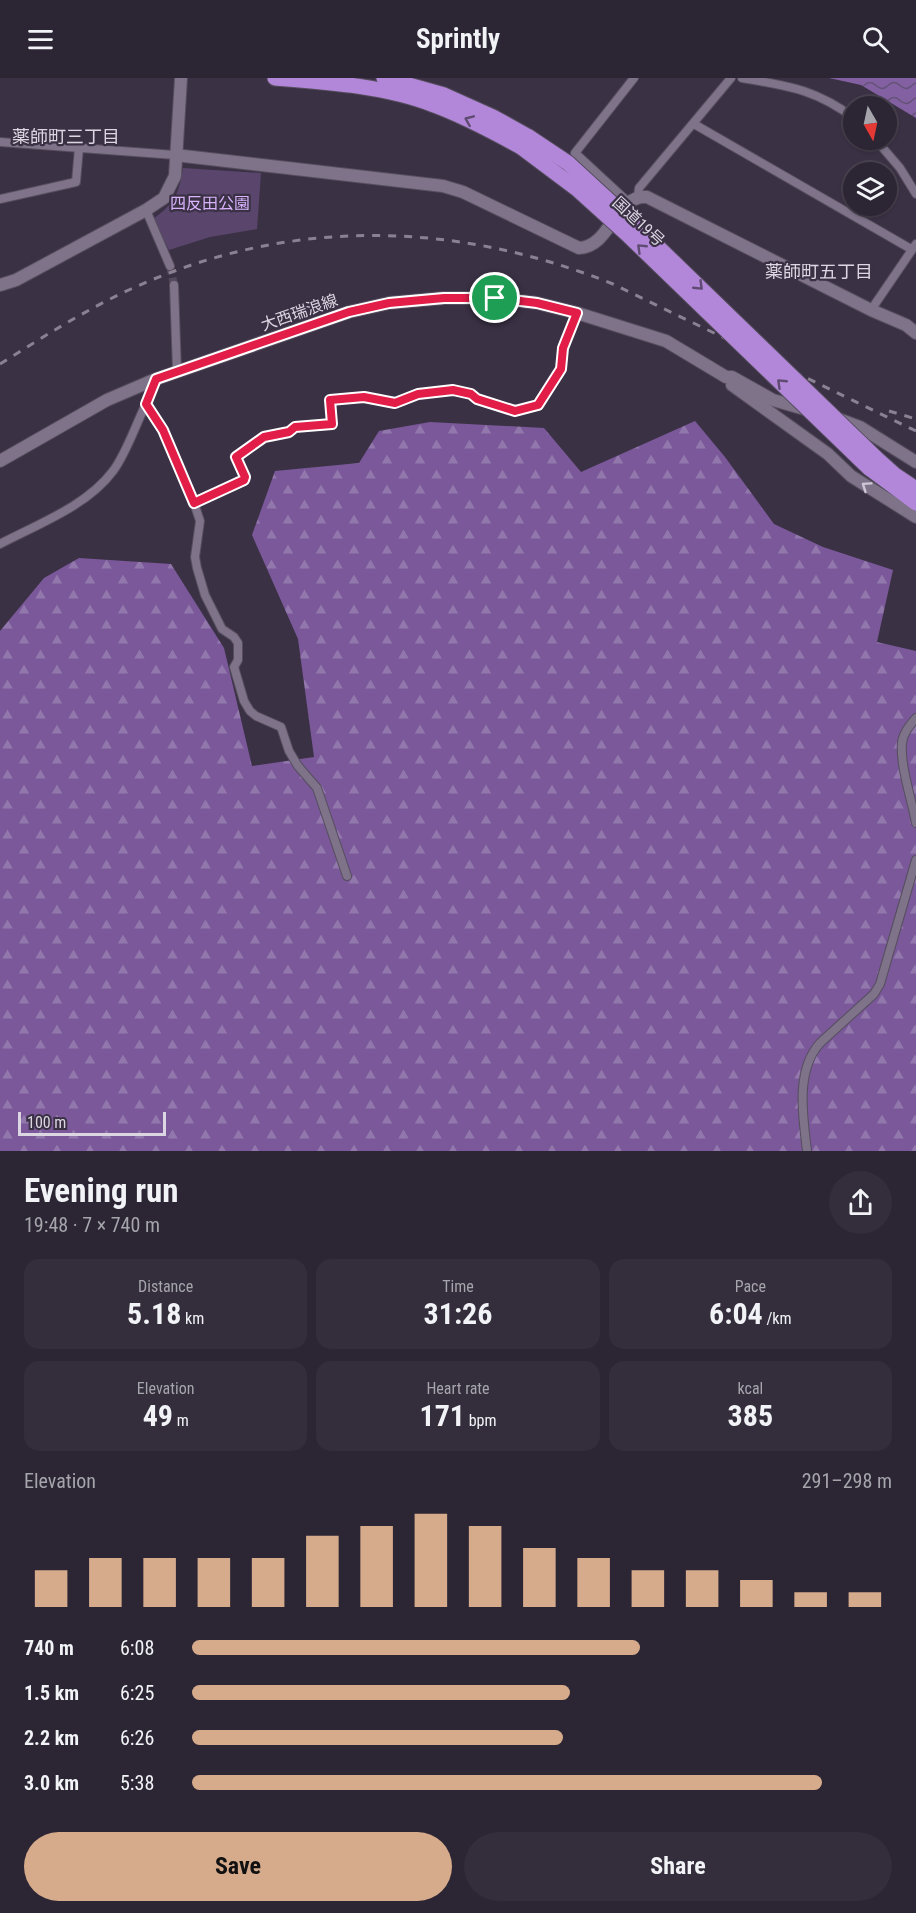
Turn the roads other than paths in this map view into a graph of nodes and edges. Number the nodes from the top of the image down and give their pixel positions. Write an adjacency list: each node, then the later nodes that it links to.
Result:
1 (181, 78): 13 (main road)
2 (275, 78): 10 (highway, 国道19号, one-way to 2)
3 (384, 78): 10 (highway, 国道19号)
4 (634, 78): 16 (street)
5 (731, 78): 8 (street)
6 (742, 78): 7 (street)
7 (843, 110)
8 (694, 124): 16 (street); 18 (street)
9 (0, 142): 11 (street)
10 (525, 142): 32 (highway, 国道19号, bridge)
11 (79, 148): 13 (street); 15 (street)
12 (885, 150): 14 (street)
13 (175, 155): 16 (main road); 17 (main road)
14 (916, 194)
15 (0, 198)
16 (633, 199): 22 (main road)
17 (146, 210): 19 (street); 20 (main road)
18 (914, 246): 22 (street)
19 (170, 266)
20 (0, 285)
21 (174, 285): 25 (street)
22 (871, 310): 24 (main road)
23 (577, 313): 25 (main road, 大西瑞浪線); 26 (main road, 大西瑞浪線); 35 (street)
24 (916, 333)
25 (177, 371): 27 (main road, 大西瑞浪線)
26 (726, 377): 29 (main road); 30 (main road)
27 (156, 379): 28 (street); 31 (main road, 大西瑞浪線)
28 (146, 404): 35 (street); 38 (street)
29 (842, 420): 30 (main road); 33 (main road)
30 (828, 454): 37 (main road, one-way to 30)
31 (0, 461)
32 (872, 462): 34 (highway, 国道19号); 36 (highway, 国道19号)
33 (916, 462)
34 (916, 489)
35 (194, 503): 42 (street)
36 (916, 503)
37 (916, 517)
38 (0, 544)
39 (916, 718): 40 (street)
40 (916, 823)
41 (916, 860): 43 (street)
42 (347, 876)
43 (807, 1151)

